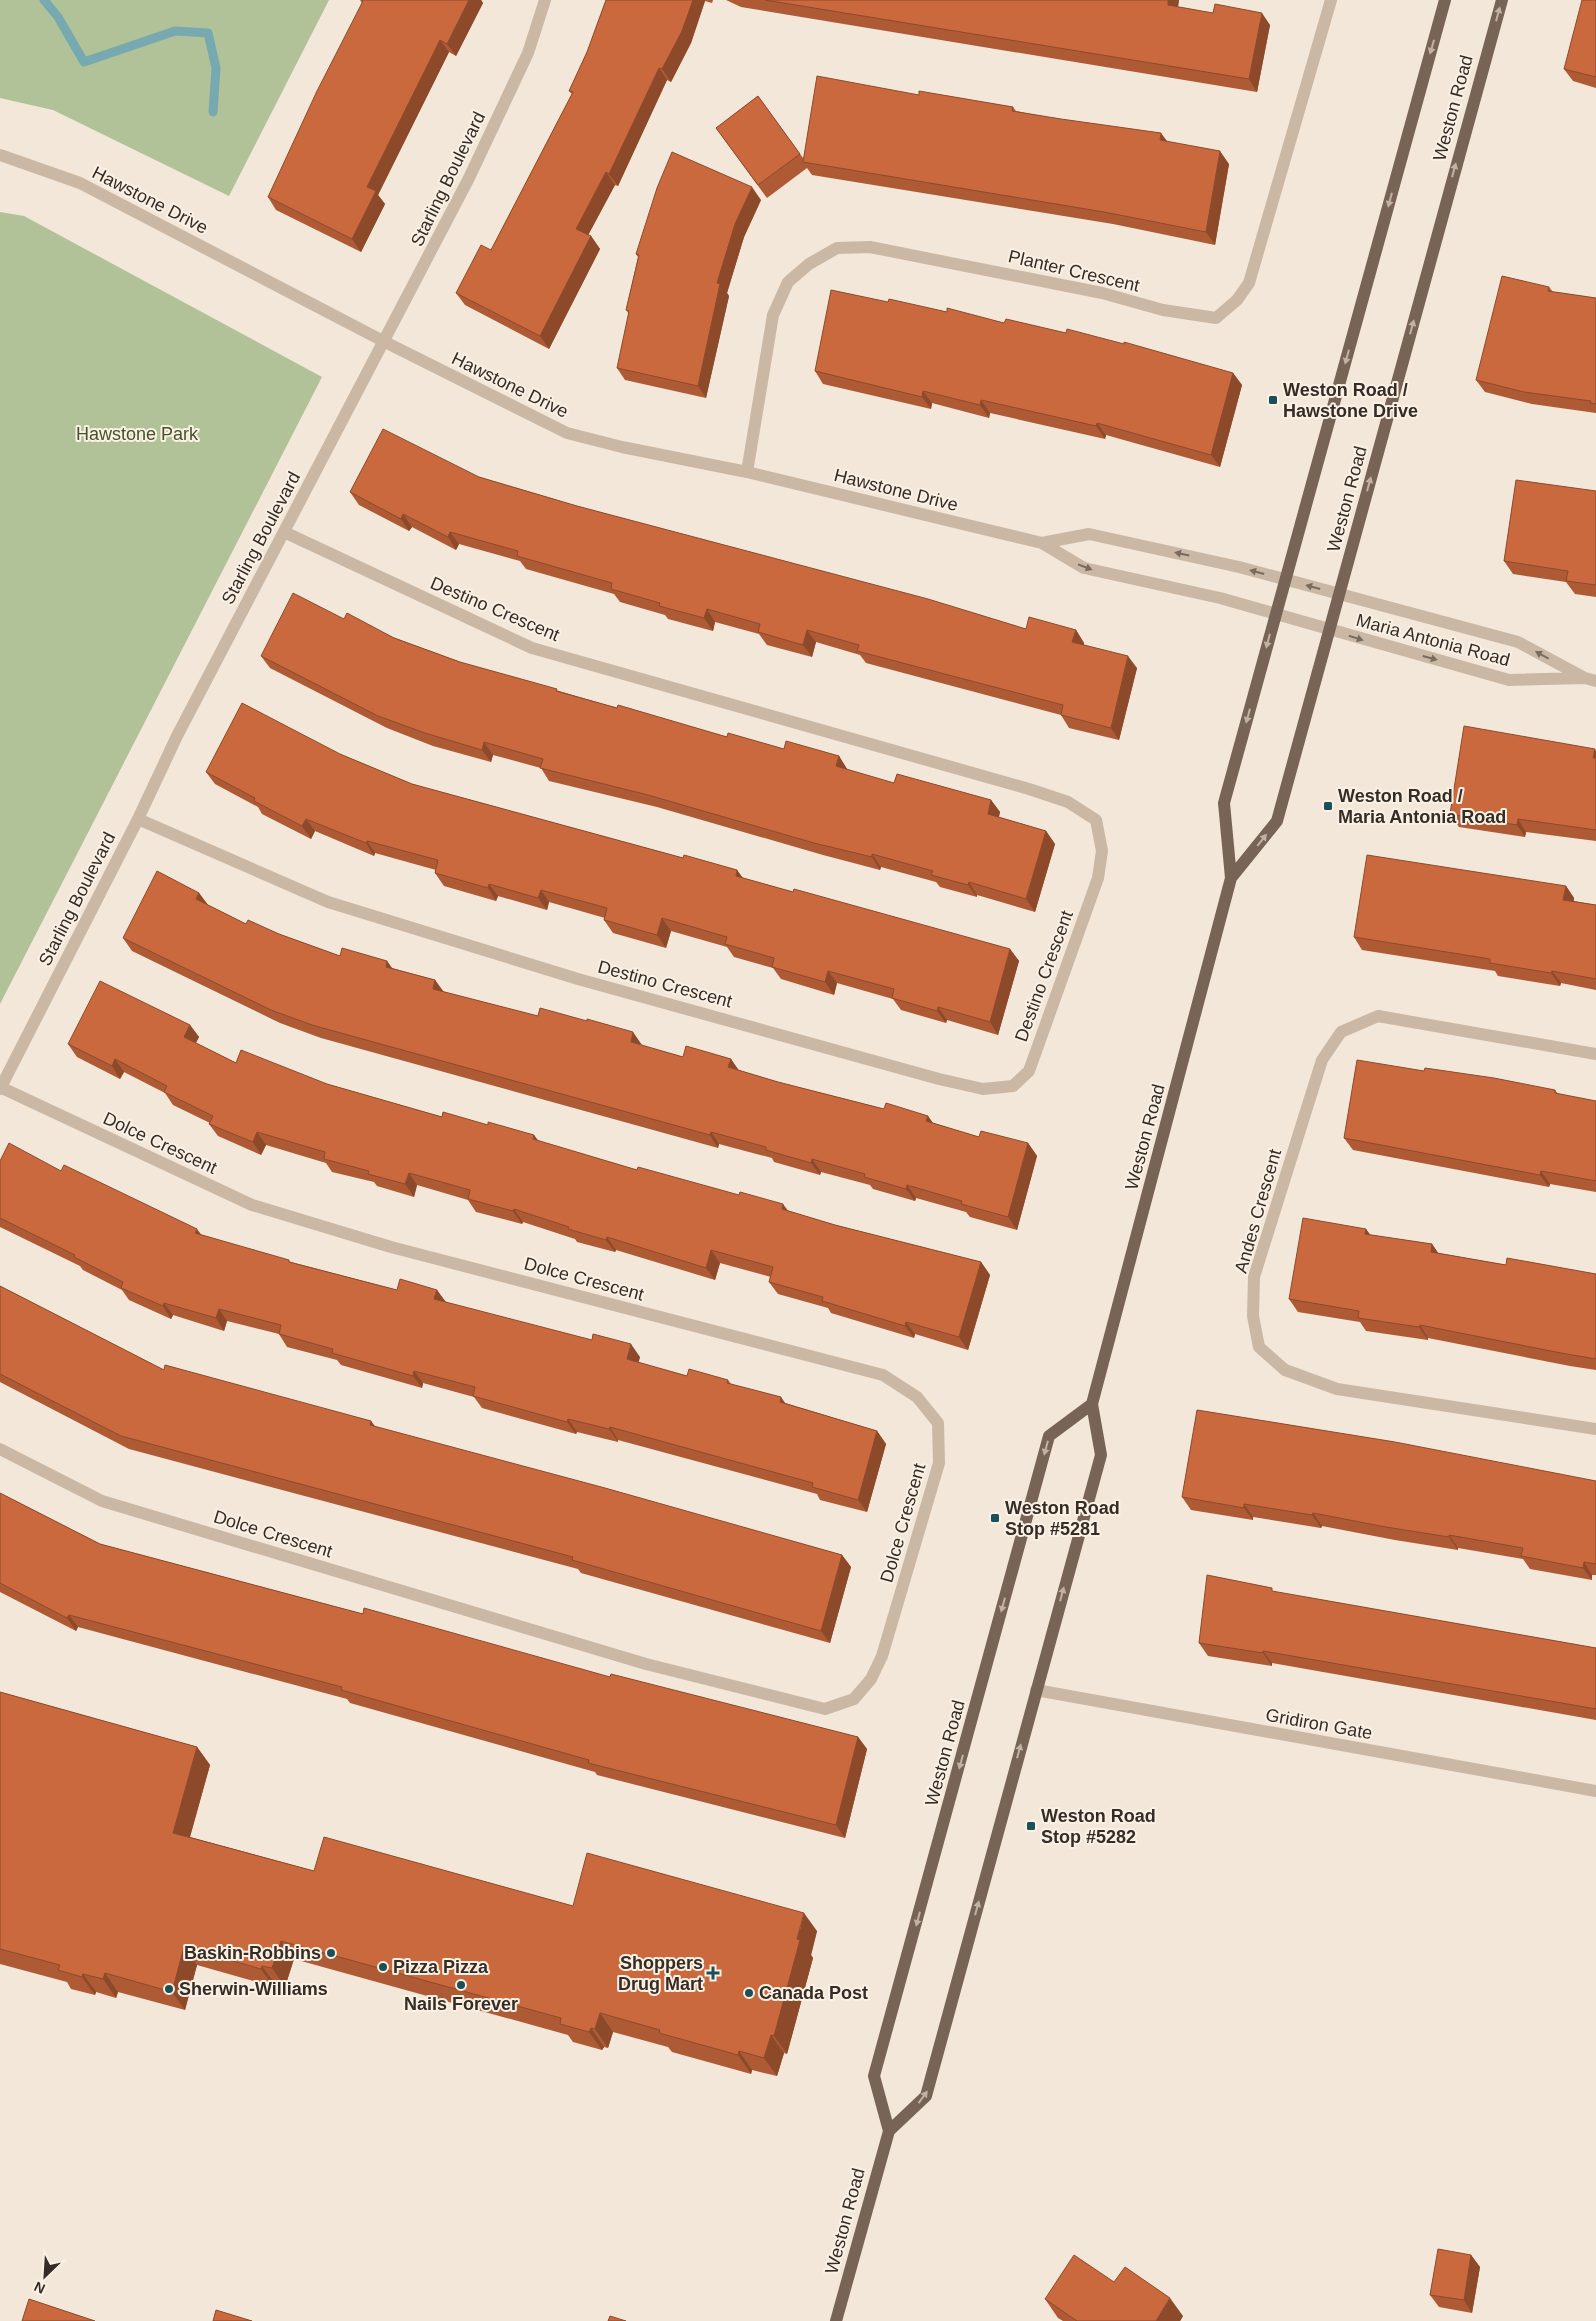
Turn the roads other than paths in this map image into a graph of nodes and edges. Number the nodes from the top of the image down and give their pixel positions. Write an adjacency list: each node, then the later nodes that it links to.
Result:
1 (545, 0): 6 (street, Starling Boulevard)
2 (1331, 0): 7 (street, Planter Crescent)
3 (1445, 0): 10 (main road, Weston Road, one-way to 10)
4 (1502, 0): 11 (main road, Weston Road, one-way to 4)
5 (0, 156): 6 (street, Hawstone Drive)
6 (385, 342): 7 (street, Hawstone Drive); 8 (street, Starling Boulevard)
7 (747, 472): 9 (street, Hawstone Drive)
8 (284, 532): 15 (street, Starling Boulevard); 15 (street, Destino Crescent)
9 (1042, 543): 10 (street, Hawstone Drive, one-way to 9); 12 (street, Hawstone Drive, one-way to 12)
10 (1285, 580): 11 (street, Maria Antonia Road, one-way to 10); 12 (main road, Weston Road)
11 (1339, 594): 13 (main road, Weston Road); 14 (street, Maria Antonia Road, one-way to 11)
12 (1276, 615): 13 (street, Maria Antonia Road); 16 (main road, Weston Road, one-way to 16)
13 (1329, 630): 14 (street, Maria Antonia Road, one-way to 14); 16 (main road, Weston Road, one-way to 13)
14 (1590, 680)
15 (138, 819): 18 (street, Starling Boulevard)
16 (1231, 878): 19 (main road, Weston Road)
17 (1596, 1054): 20 (street, Andes Crescent)
18 (0, 1088): 21 (street, Dolce Crescent)
19 (1092, 1404): 22 (main road, Weston Road, one-way to 19); 24 (main road, Weston Road, one-way to 24)
20 (1596, 1429)
21 (0, 1449)
22 (1036, 1690): 23 (street, Gridiron Gate); 24 (main road, Weston Road, one-way to 22)
23 (1596, 1791)
24 (889, 2131): 25 (main road, Weston Road)
25 (836, 2321)

